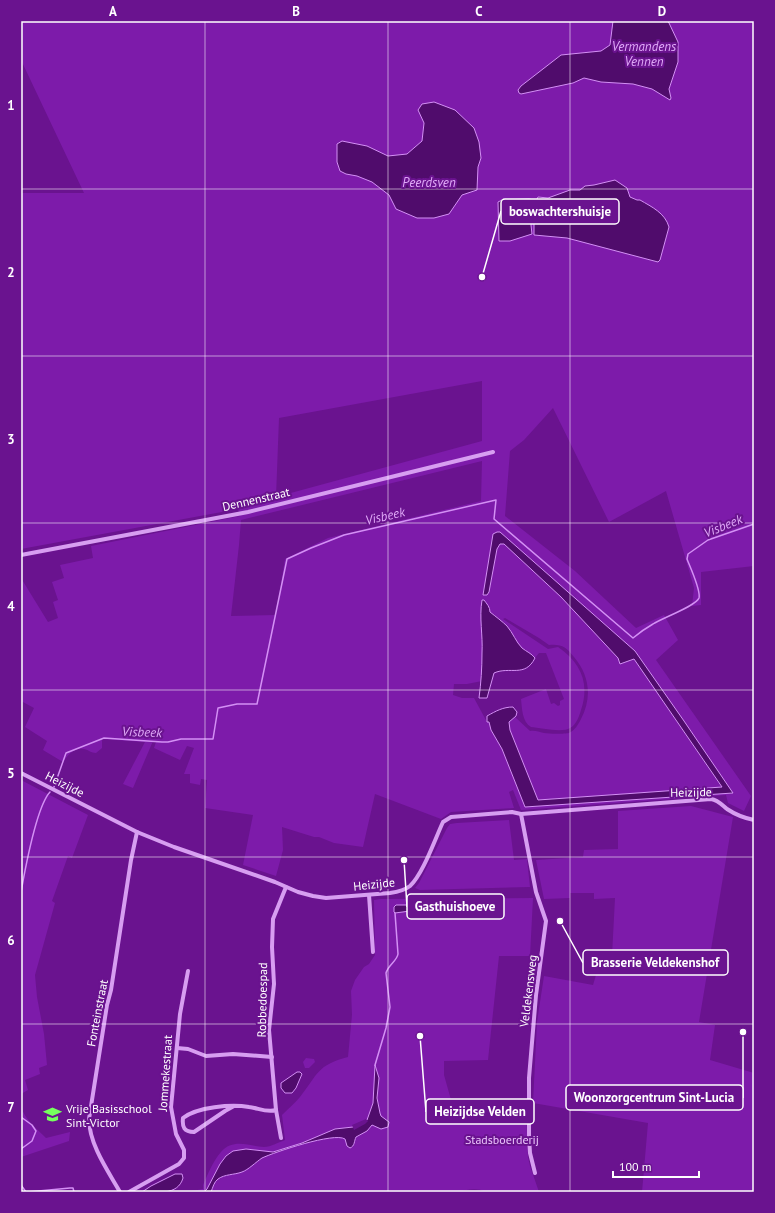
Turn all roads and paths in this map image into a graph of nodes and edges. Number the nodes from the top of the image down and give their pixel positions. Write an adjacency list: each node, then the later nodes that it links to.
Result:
1 (493, 452): 2 (street, Dennenstraat)
2 (21, 555)
3 (21, 773): 6 (street, Heizijde)
4 (521, 814): 5 (street, Heizijde); 8 (street, Heizijde); 16 (street, Veldekensweg)
5 (754, 820)
6 (137, 832): 7 (street, Heizijde); 17 (street, Fonteinstraat)
7 (286, 887): 8 (street, Heizijde); 12 (street, Robbedoespad)
8 (369, 895): 9 (street)
9 (373, 952)
10 (188, 971): 11 (street, Jommekestraat)
11 (176, 1048): 12 (street); 18 (street, Jommekestraat)
12 (272, 1057): 14 (street, Robbedoespad)
13 (234, 1106): 13 (street); 14 (street)
14 (276, 1110): 15 (street, Robbedoespad)
15 (281, 1138)
16 (535, 1173)
17 (120, 1192)
18 (129, 1192)

